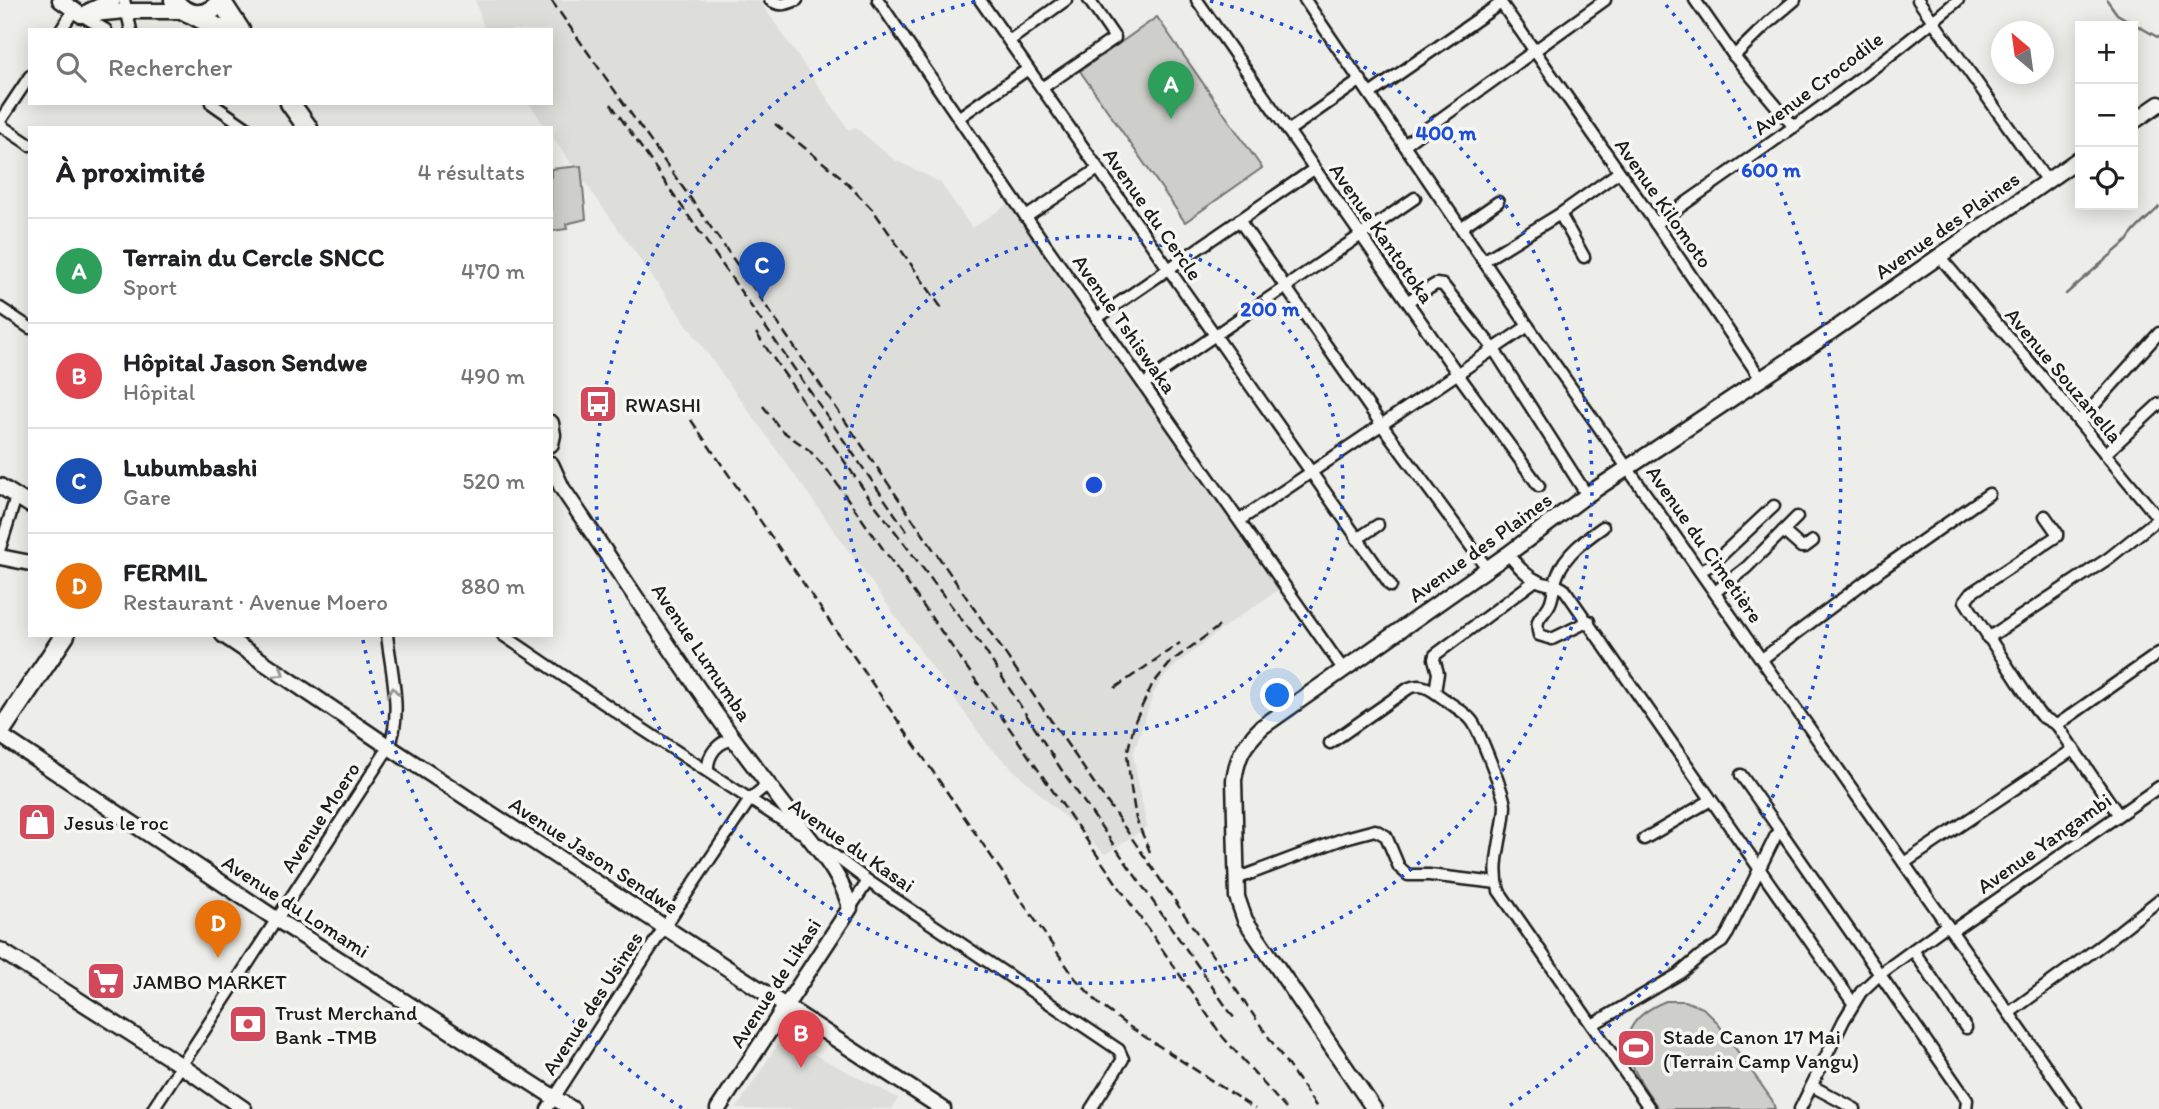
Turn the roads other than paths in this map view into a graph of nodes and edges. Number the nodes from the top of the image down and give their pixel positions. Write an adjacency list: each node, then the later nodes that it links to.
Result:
1 (60, 0): 20 (main road)
2 (113, 0): 20 (main road)
3 (221, 0): 19 (highway); 26 (highway)
4 (771, 0): 5 (street)
5 (797, 0)
6 (878, 0): 38 (street, Avenue Tshiswaka)
7 (980, 0): 27 (street, Avenue du Cercle)
8 (1066, 0): 27 (street)
9 (1089, 0): 33 (street)
10 (1197, 0): 44 (street, Avenue Kantotoka)
11 (1305, 0): 32 (street, Avenue du Cimetière)
12 (1605, 0): 28 (street)
13 (1695, 0): 29 (street)
14 (1795, 0): 29 (street)
15 (1919, 0): 21 (street)
16 (1958, 0): 21 (street, Avenue Crocodile)
17 (1500, 1): 28 (street, Avenue Kilomoto); 34 (street)
18 (125, 6): 19 (main road); 20 (main road); 24 (street)
19 (183, 8): 25 (highway)
20 (78, 13): 22 (street); 23 (street)
21 (1934, 20): 43 (street, Avenue Crocodile); 51 (street)
22 (63, 28)
23 (103, 28)
24 (130, 28)
25 (218, 28)
26 (239, 28)
27 (1009, 41): 30 (street, Avenue du Cercle)
28 (1535, 49): 46 (street); 50 (street, Avenue Kilomoto)
29 (1734, 56): 43 (street)
30 (1028, 69): 33 (street, Avenue du Cercle); 38 (street)
31 (28, 79): 40 (street)
32 (1361, 80): 34 (street, Avenue du Cimetière); 44 (street)
33 (1042, 88): 48 (street, Avenue du Cercle)
34 (1370, 94): 46 (street, Avenue du Cimetière)
35 (2159, 104): 39 (main road)
36 (214, 105): 41 (street)
37 (291, 105): 42 (highway)
38 (958, 118): 55 (street, Avenue Tshiswaka)
39 (2138, 119)
40 (0, 123): 45 (street)
41 (244, 126)
42 (307, 126)
43 (1794, 127): 57 (street, Avenue Crocodile)
44 (1288, 131): 49 (street, Avenue Kantotoka)
45 (28, 144)
46 (1404, 145): 58 (street, Avenue du Cimetière)
47 (2075, 161): 51 (main road, Avenue des Plaines)
48 (1098, 169): 55 (street); 63 (street, Avenue du Cercle)
49 (1314, 169): 56 (street); 59 (street, Avenue Kantotoka)
50 (1619, 172): 54 (street); 57 (street, Avenue Kilomoto)
51 (2047, 181): 60 (main road, Avenue des Plaines)
52 (1415, 198): 59 (street)
53 (1498, 202): 58 (street)
54 (1560, 214): 61 (street); 62 (street)
55 (1026, 217): 67 (street, Avenue Tshiswaka)
56 (1239, 220): 63 (street); 64 (street)
57 (1656, 224): 74 (street, Avenue Kilomoto)
58 (1462, 227): 62 (street, Avenue du Cimetière)
59 (1361, 235): 64 (street); 65 (street, Avenue Kantotoka)
60 (1939, 256): 74 (main road, Avenue des Plaines); 77 (street, Avenue Souzanella)
61 (1584, 257)
62 (1485, 260): 68 (street, Avenue du Cimetière)
63 (1168, 269): 67 (street); 71 (street, Avenue du Cercle)
64 (1286, 286): 71 (street); 78 (street)
65 (1408, 301): 72 (street); 73 (street, Avenue Kantotoka)
66 (0, 308): 69 (street)
67 (1097, 318): 75 (street, Avenue Tshiswaka)
68 (1528, 326): 72 (street); 80 (street, Avenue du Cimetière)
69 (28, 327)
70 (2159, 333): 77 (street)
71 (1214, 335): 75 (street); 81 (street, Avenue du Cercle)
72 (1493, 348): 73 (street); 86 (street)
73 (1457, 373): 78 (street); 84 (street, Avenue Kantotoka)
74 (1761, 379): 80 (main road, Avenue des Plaines)
75 (1144, 384): 93 (street, Avenue Tshiswaka)
76 (2159, 404): 79 (street)
77 (2079, 422): 79 (street, Avenue Souzanella)
78 (1381, 424): 81 (street); 103 (street)
79 (2105, 454): 92 (street, Avenue Souzanella)
80 (1628, 468): 86 (main road, Avenue des Plaines); 104 (street, Avenue du Cimetière)
81 (1309, 472): 93 (street); 97 (street, Avenue du Cercle)
82 (557, 483): 121 (main road, Avenue Lumumba)
83 (0, 486): 87 (main road)
84 (1539, 486)
85 (1989, 494): 116 (street)
86 (1587, 495): 100 (main road, Avenue des Plaines)
87 (16, 497): 88 (main road); 99 (street)
88 (28, 504)
89 (1774, 506): 104 (street)
90 (2045, 516): 114 (street)
91 (1797, 517): 96 (street)
92 (2159, 518): 114 (street)
93 (1240, 520): 117 (street, Avenue Tshiswaka)
94 (1378, 525): 97 (street)
95 (1603, 527): 106 (street)
96 (1783, 531): 98 (street); 108 (street)
97 (1357, 539): 107 (street, Avenue du Cercle)
98 (1813, 541)
99 (0, 548)
100 (1508, 554): 103 (main road, Avenue des Plaines); 105 (street)
101 (0, 557): 102 (main road)
102 (28, 564)
103 (1487, 568): 117 (main road, Avenue des Plaines)
104 (1700, 571): 108 (street, Avenue du Cimetière)
105 (1536, 580): 106 (street); 118 (street)
106 (1554, 585): 109 (street); 109 (street)
107 (1391, 586)
108 (1715, 592): 116 (street, Avenue du Cimetière)
109 (1588, 621): 130 (street)
110 (64, 637): 120 (highway)
111 (226, 637): 123 (main road, Avenue Jason Sendwe, one-way to 123)
112 (387, 637): 123 (street, Avenue Moero, one-way to 112)
113 (506, 637): 125 (street, Avenue du Kasai)
114 (1988, 638): 119 (street)
115 (2159, 653): 119 (street)
116 (1762, 659): 135 (street, Avenue du Cimetière)
117 (1343, 669): 137 (main road, Avenue des Plaines)
118 (1434, 692): 122 (street); 139 (street)
119 (2057, 725): 124 (street)
120 (0, 733): 142 (main road, Avenue du Lomami)
121 (735, 740): 125 (street); 127 (main road, Avenue Lumumba)
122 (1331, 743)
123 (389, 747): 142 (street, Avenue Moero); 143 (main road, Avenue Jason Sendwe)
124 (2074, 749): 131 (street); 135 (street)
125 (708, 771): 129 (street, Avenue du Kasai)
126 (1741, 775): 132 (street)
127 (766, 782): 129 (street, Avenue des Usines); 133 (main road, Avenue Lumumba)
128 (2159, 787): 131 (street, Avenue Yangambi)
129 (751, 798): 133 (street, Avenue du Kasai); 143 (street, Avenue des Usines)
130 (1712, 800): 134 (street); 136 (street)
131 (2118, 814): 144 (street, Avenue Yangambi)
132 (1779, 829): 136 (street); 147 (street)
133 (810, 838): 138 (street, Avenue du Kasai); 141 (main road, Avenue Lumumba)
134 (1644, 839)
135 (1905, 863): 144 (street, Avenue du Cimetière)
136 (1759, 870): 148 (street); 151 (street)
137 (1236, 879): 139 (street); 162 (main road, Avenue des Plaines)
138 (868, 881): 141 (street, Avenue de Likasi); 161 (street, Avenue du Kasai)
139 (1497, 883): 151 (street)
140 (2159, 900): 150 (street)
141 (850, 908): 149 (main road, Avenue de Likasi)
142 (276, 919): 153 (street, Avenue Moero); 155 (main road, Avenue du Lomami)
143 (665, 926): 149 (main road, Avenue Jason Sendwe); 155 (street, Avenue des Usines)
144 (1950, 928): 146 (street, Avenue Yangambi); 150 (street, Avenue du Cimetière)
145 (0, 950): 153 (main road)
146 (1913, 950): 147 (street, Avenue Yangambi); 152 (street)
147 (1880, 974): 148 (street, Avenue Yangambi); 166 (street)
148 (1853, 1003): 154 (street, Avenue Yangambi)
149 (786, 1008): 159 (main road, Avenue de Likasi); 160 (main road, Avenue Jason Sendwe)
150 (2009, 1013): 167 (street, Avenue du Cimetière)
151 (1592, 1025): 163 (street)
152 (1966, 1028)
153 (182, 1066): 156 (street, Avenue Moero); 157 (main road)
154 (1812, 1086): 164 (street, Avenue Yangambi); 165 (street)
155 (551, 1103): 158 (main road, Avenue du Lomami)
156 (153, 1109)
157 (244, 1109)
158 (572, 1109)
159 (718, 1109)
160 (943, 1109)
161 (1091, 1109)
162 (1374, 1109)
163 (1650, 1109)
164 (1800, 1109)
165 (1855, 1109)
166 (1966, 1109)
167 (2076, 1109)

